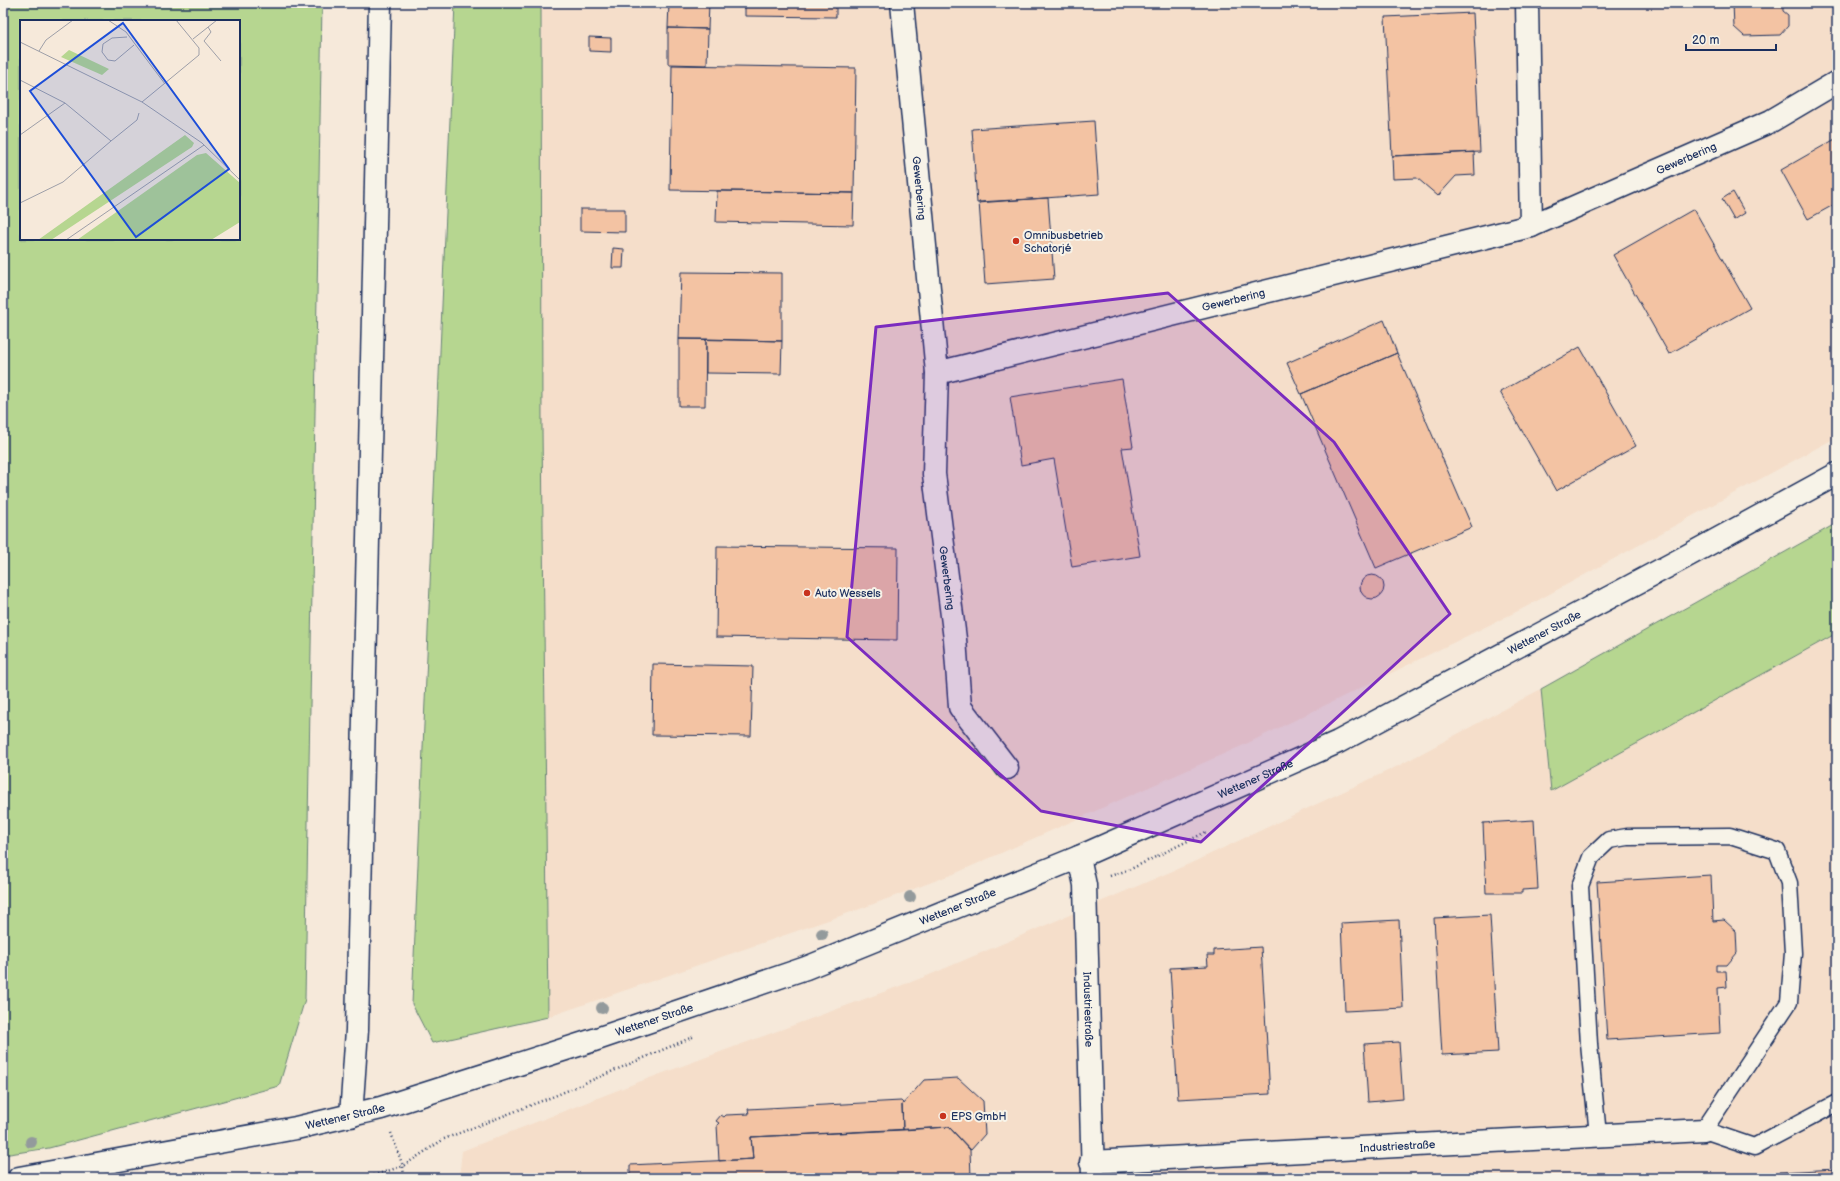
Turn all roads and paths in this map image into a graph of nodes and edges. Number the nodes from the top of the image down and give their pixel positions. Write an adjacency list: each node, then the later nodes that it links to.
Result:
1 (380, 3): 12 (street)
2 (902, 3): 6 (street, Gewerbering)
3 (1527, 3): 5 (street)
4 (1837, 82): 5 (street, Gewerbering)
5 (1531, 226): 6 (street, Gewerbering)
6 (937, 373): 8 (street, Gewerbering)
7 (1837, 474): 9 (street, Wettener Straße)
8 (1007, 768)
9 (1079, 857): 11 (street, Wettener Straße); 15 (street, Industriestraße)
10 (1837, 1103): 13 (lane)
11 (381, 1108): 12 (street, Wettener Straße); 19 (path)
12 (351, 1116): 16 (street, Wettener Straße)
13 (1704, 1130): 14 (street, Industriestraße); 14 (lane)
14 (1598, 1135): 15 (street, Industriestraße)
15 (1092, 1170)
16 (19, 1178)
17 (235, 1178): 18 (path)
18 (296, 1178)
19 (404, 1178)

